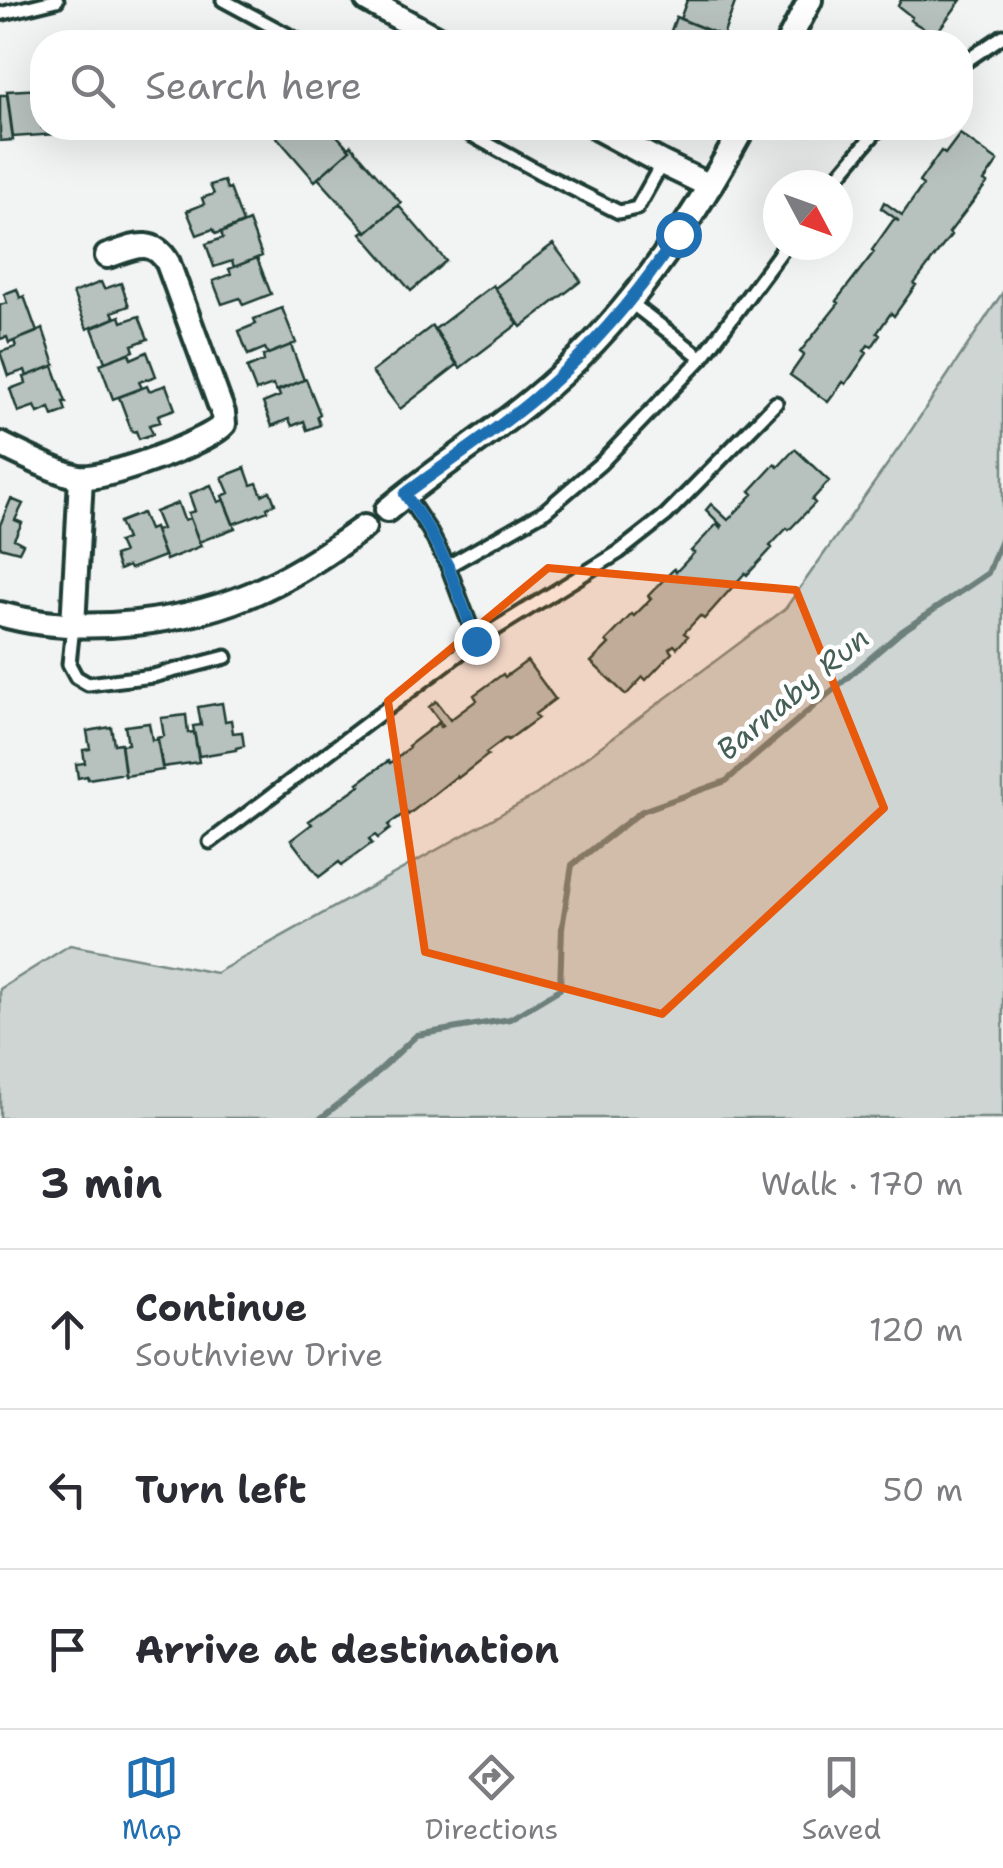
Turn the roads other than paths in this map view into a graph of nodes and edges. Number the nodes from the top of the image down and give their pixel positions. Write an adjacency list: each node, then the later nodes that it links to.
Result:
1 (57, 0): 5 (lane)
2 (222, 0): 6 (lane)
3 (367, 0): 7 (street)
4 (810, 0): 8 (street)
5 (0, 14)
6 (278, 30)
7 (408, 30)
8 (794, 30)
9 (1003, 36): 10 (lane)
10 (973, 56)
11 (482, 140): 15 (lane)
12 (619, 140): 15 (street)
13 (736, 140): 17 (street)
14 (869, 140): 16 (lane)
15 (662, 163): 17 (street)
16 (844, 170)
17 (710, 186): 20 (street)
18 (107, 256): 24 (street)
19 (775, 260): 21 (lane)
20 (630, 302): 21 (lane); 25 (street)
21 (702, 358): 28 (lane)
22 (776, 403): 31 (lane)
23 (0, 444): 24 (street)
24 (81, 478): 30 (street)
25 (405, 494): 26 (street); 28 (lane)
26 (386, 510)
27 (364, 527): 30 (street)
28 (448, 566): 31 (lane)
29 (0, 614): 30 (street)
30 (73, 626): 32 (lane)
31 (476, 641): 33 (lane)
32 (226, 657)
33 (210, 842)

